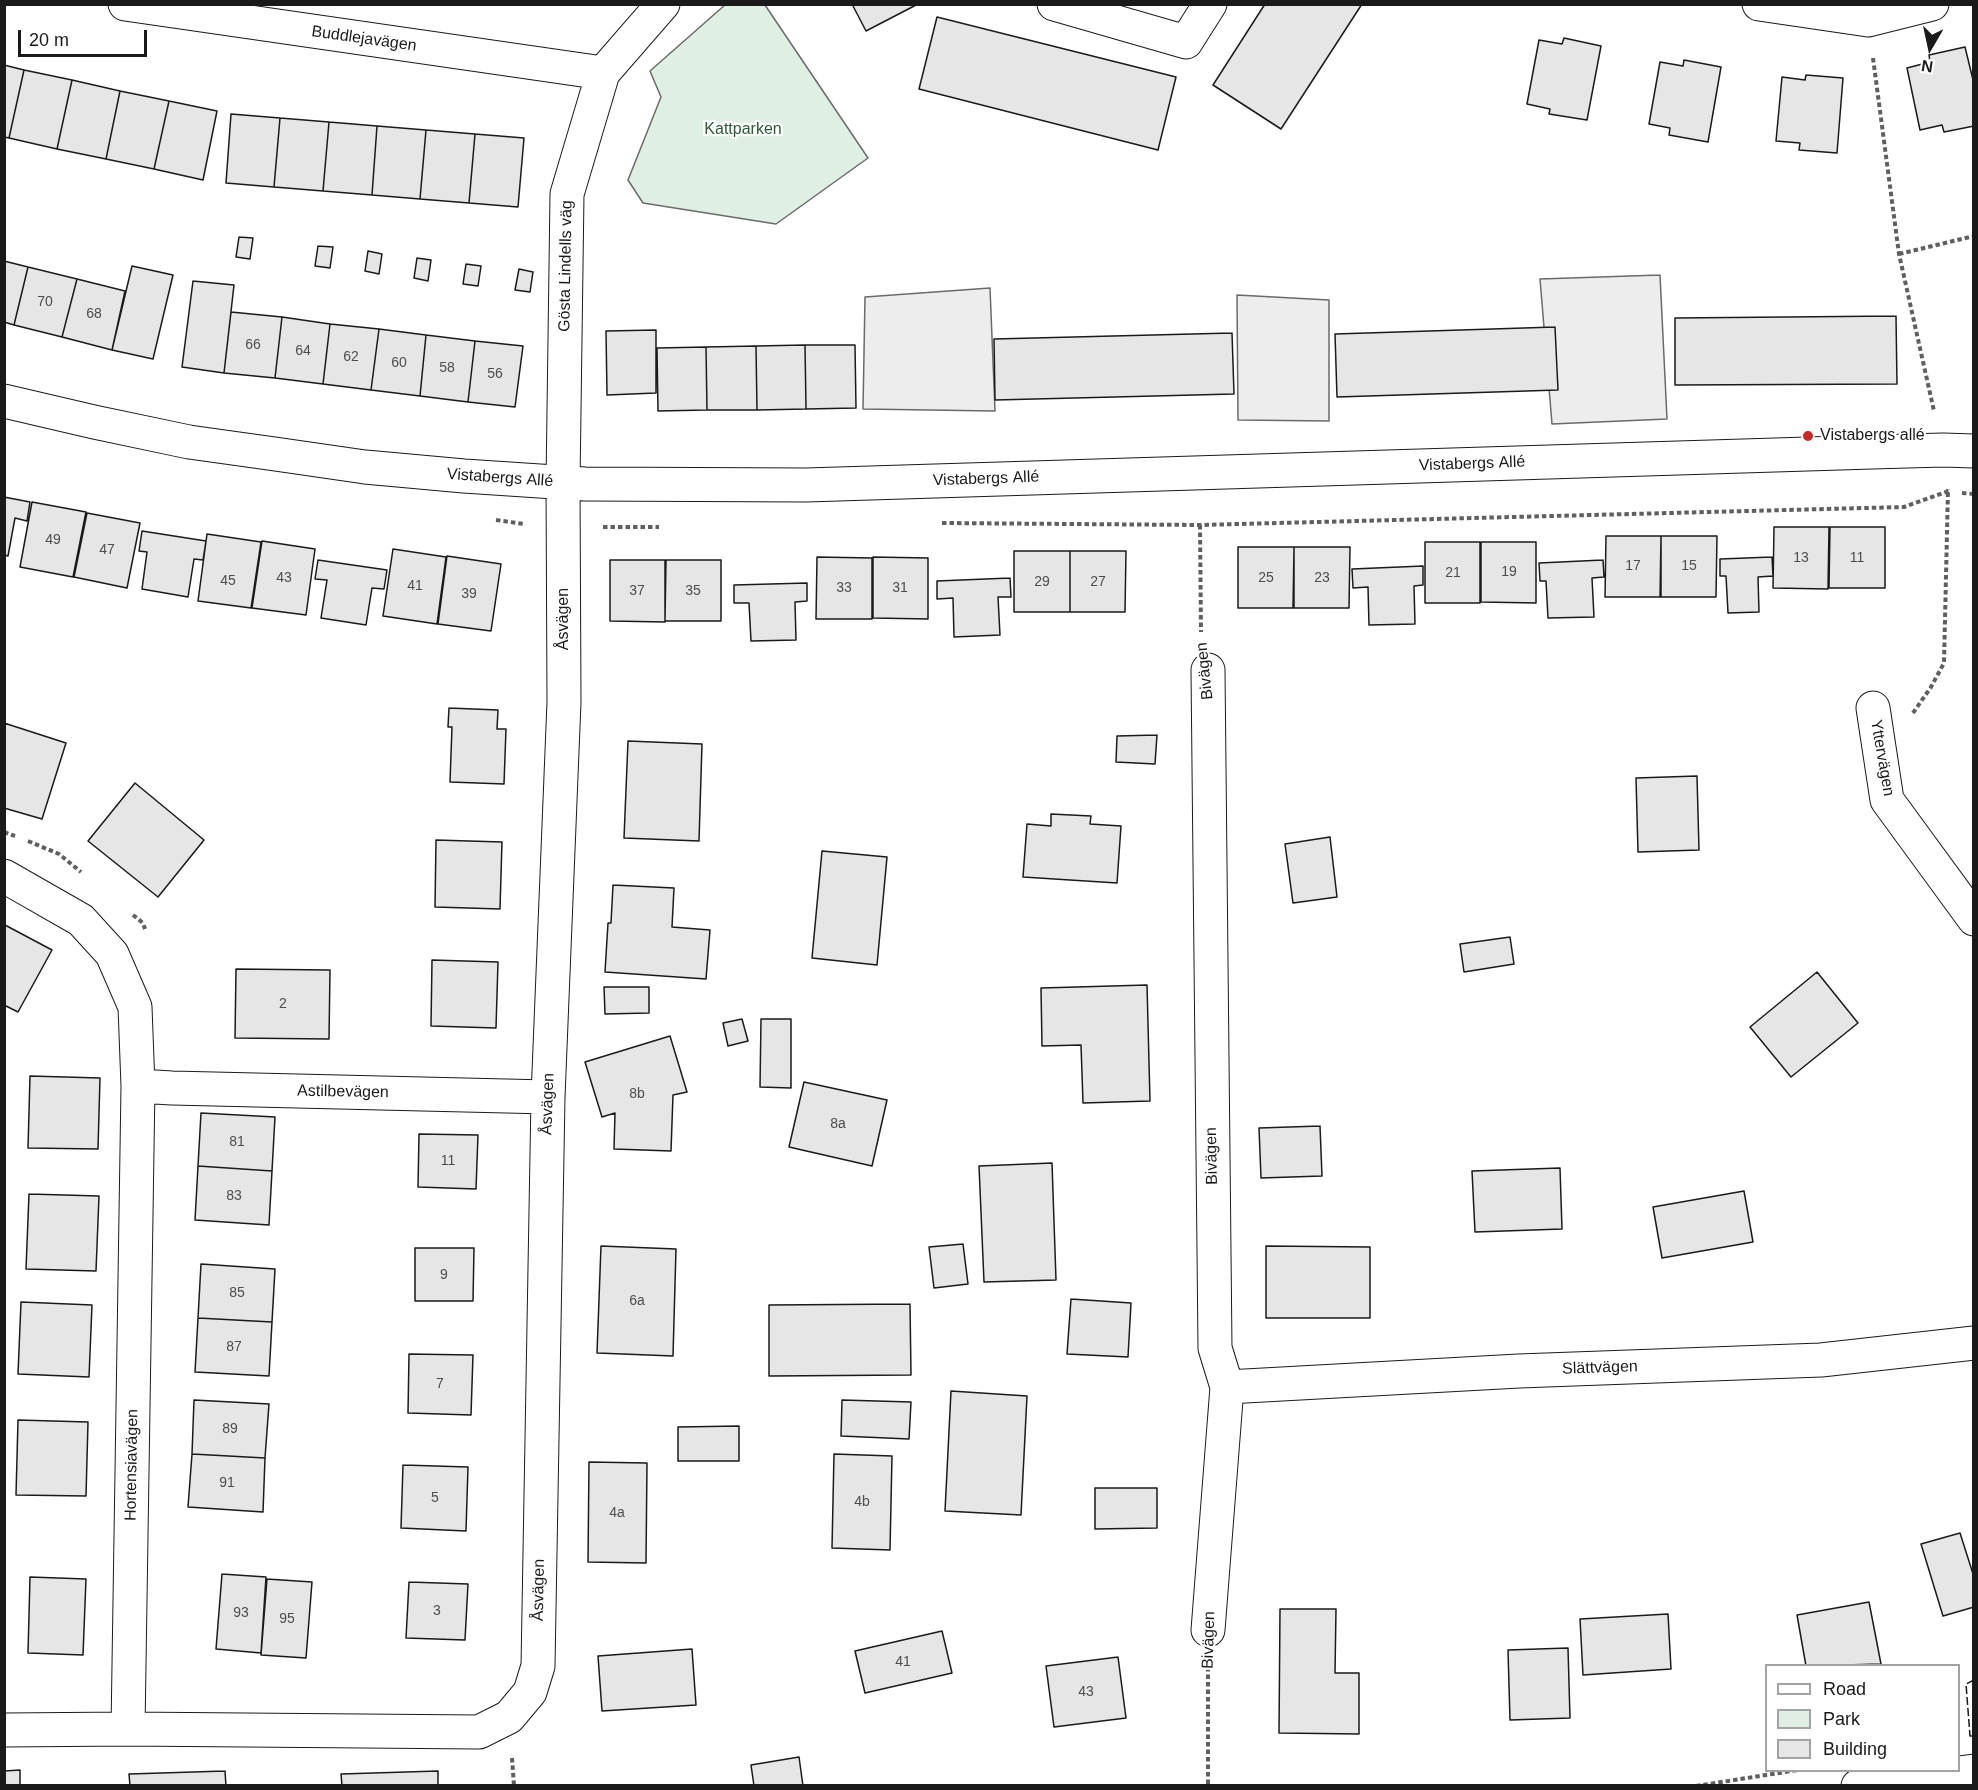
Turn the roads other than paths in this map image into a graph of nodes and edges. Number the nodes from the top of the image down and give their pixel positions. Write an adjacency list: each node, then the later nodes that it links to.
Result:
1 (125, 4): 7 (street, Buddlejavägen)
2 (663, 4): 7 (street, Gösta Lindells väg)
3 (1054, 4): 4 (street)
4 (1210, 4)
5 (1759, 4): 6 (street)
6 (1932, 4)
7 (603, 73): 10 (street, Gösta Lindells väg)
8 (4, 401): 10 (street, Vistabergs Allé)
9 (1958, 450): 10 (street, Vistabergs Allé)
10 (563, 483): 16 (street, Åsvägen)
11 (1208, 670): 18 (street, Bivägen)
12 (1874, 708): 14 (street, Yttervägen)
13 (4, 876): 15 (street, Hortensiavägen)
14 (1974, 919)
15 (138, 1086): 16 (street, Astilbevägen); 21 (street, Hortensiavägen)
16 (548, 1097): 21 (street, Åsvägen)
17 (1974, 1343): 18 (street, Slättvägen)
18 (1227, 1387): 19 (street, Bivägen)
19 (1208, 1630)
20 (4, 1730): 21 (street)
21 (128, 1730)
22 (1974, 1771): 23 (street)
23 (1858, 1785)

